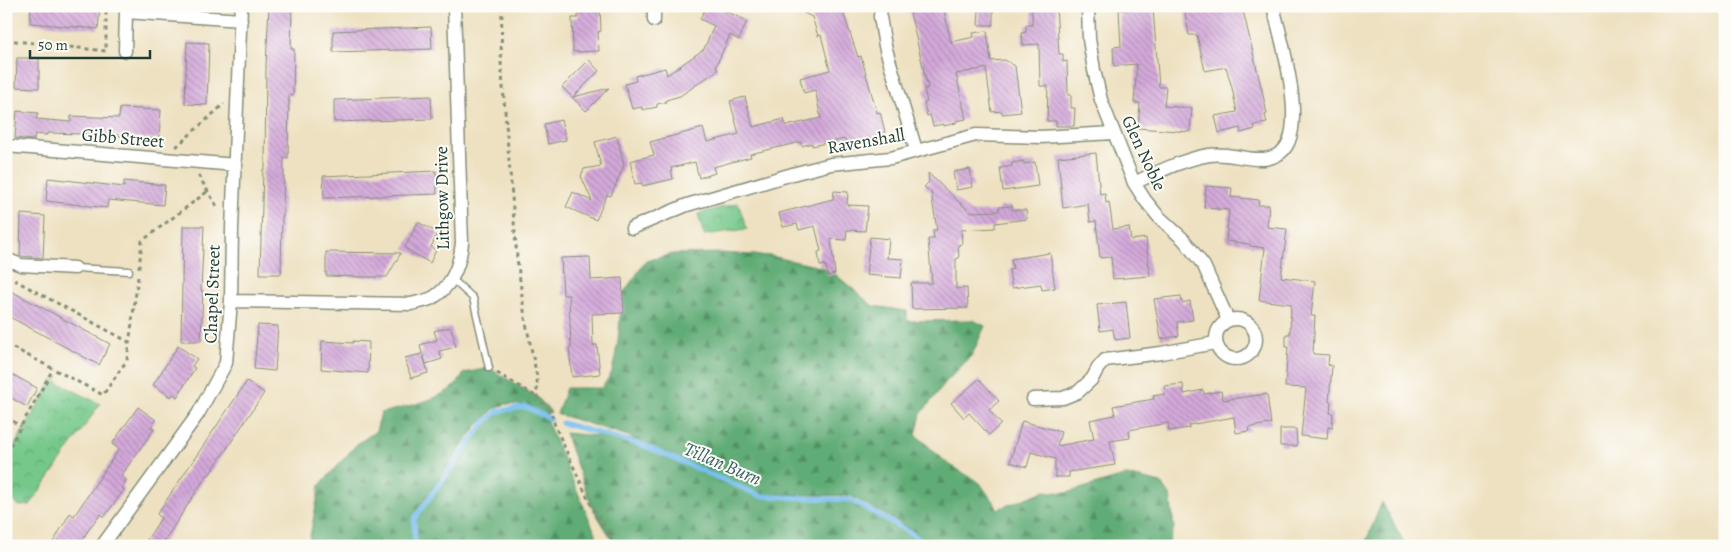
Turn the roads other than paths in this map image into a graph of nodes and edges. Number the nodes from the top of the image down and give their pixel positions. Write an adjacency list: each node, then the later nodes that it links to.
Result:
1 (241, 6): 7 (street, Chapel Street)
2 (454, 6): 19 (street, Lithgow Drive)
3 (654, 6): 8 (street)
4 (881, 6): 12 (street)
5 (1088, 6): 10 (street, Glen Noble)
6 (1273, 6): 14 (street)
7 (241, 20): 9 (street); 13 (street, Chapel Street)
8 (654, 20)
9 (125, 51)
10 (1114, 133): 12 (street, Ravenshall); 14 (street, Glen Noble)
11 (6, 146): 13 (street, Gibb Street)
12 (916, 150): 15 (street, Ravenshall)
13 (236, 165): 20 (street, Chapel Street)
14 (1134, 183): 21 (street, Glen Noble)
15 (632, 228)
16 (6, 259): 17 (street)
17 (75, 268): 18 (lane)
18 (129, 271)
19 (452, 279): 20 (street, Lithgow Drive); 23 (lane)
20 (231, 301): 25 (street, Chapel Street)
21 (1228, 320): 22 (street); 22 (street)
22 (1216, 343): 24 (street)
23 (489, 368)
24 (1033, 400)
25 (102, 546)

